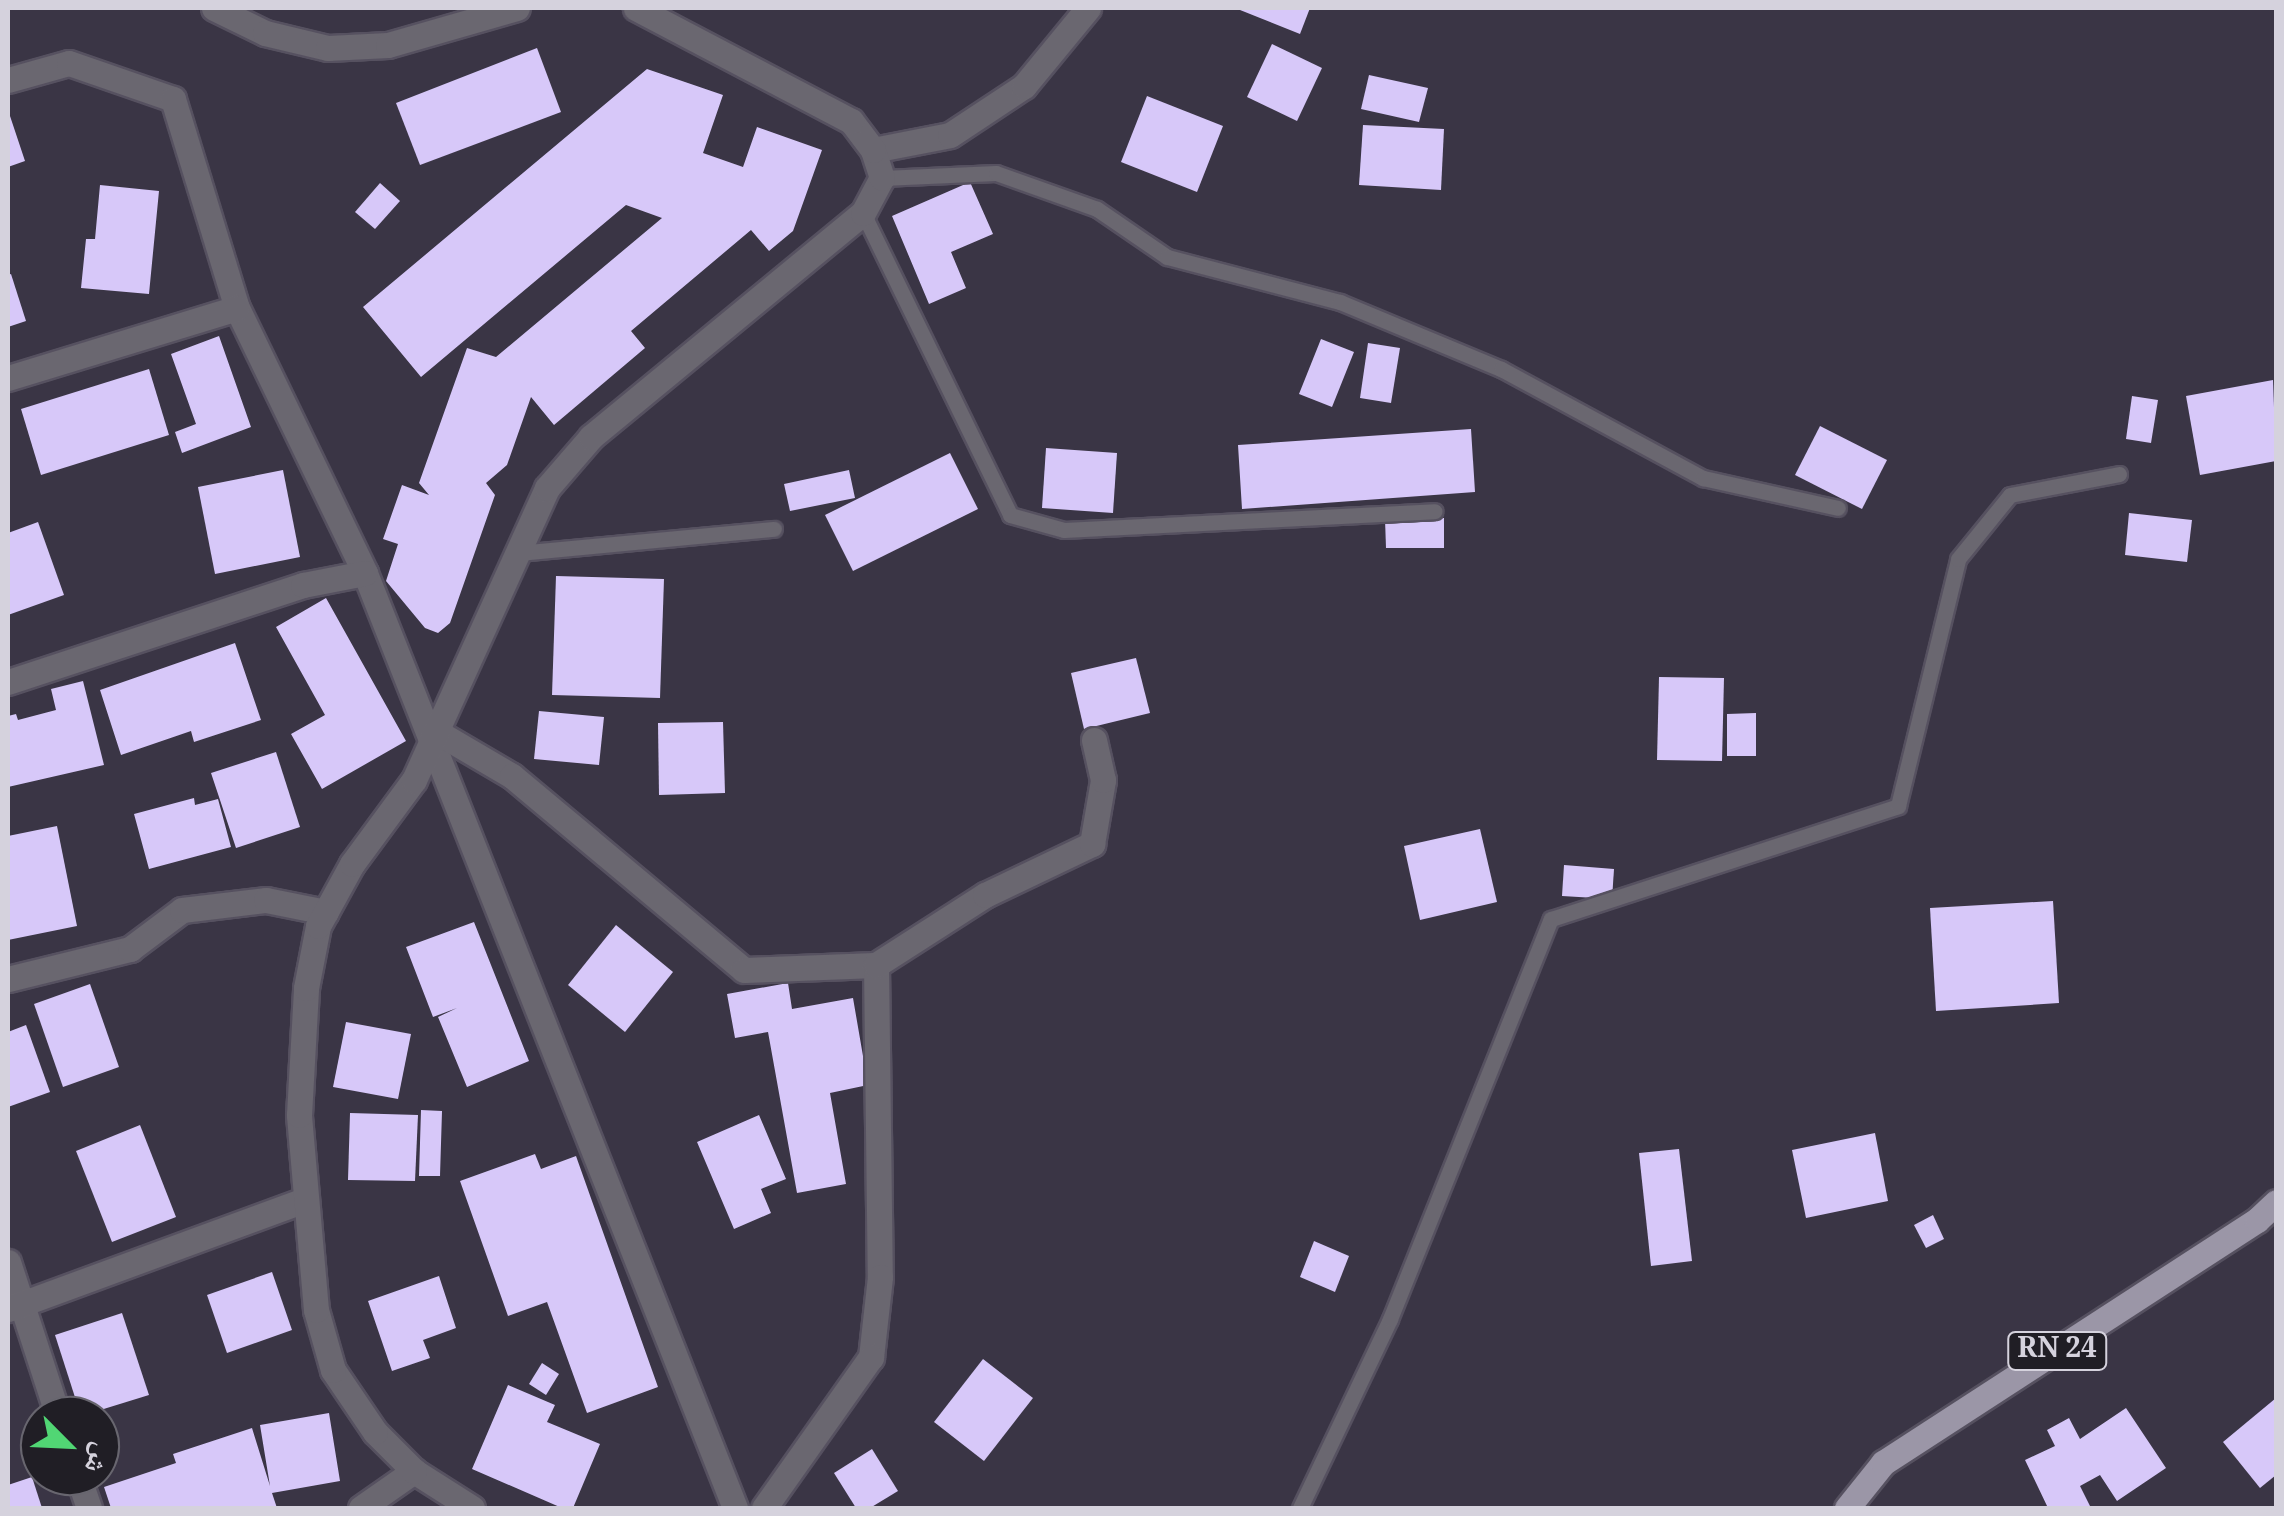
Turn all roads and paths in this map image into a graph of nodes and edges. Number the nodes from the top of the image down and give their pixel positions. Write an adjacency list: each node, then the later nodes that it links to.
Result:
1 (214, 8): 2 (street)
2 (516, 8)
3 (636, 8): 6 (street)
4 (1088, 8): 6 (street)
5 (8, 80): 9 (street)
6 (873, 150): 7 (street)
7 (882, 178): 8 (street); 12 (lane)
8 (863, 213): 13 (lane); 15 (street)
9 (237, 308): 10 (street); 16 (street)
10 (8, 378)
11 (2120, 474): 33 (lane)
12 (1838, 508)
13 (1436, 511)
14 (774, 528): 15 (lane)
15 (518, 554): 18 (street)
16 (366, 573): 17 (street); 18 (street)
17 (8, 682)
18 (434, 738): 20 (street); 21 (street); 31 (street)
19 (1094, 740): 21 (street)
20 (326, 912): 22 (street); 23 (street)
21 (876, 964): 32 (street)
22 (8, 979)
23 (304, 1200): 26 (street); 28 (street)
24 (2276, 1202): 34 (main road, RN 24)
25 (8, 1262): 26 (street)
26 (14, 1307): 27 (street)
27 (50, 1396)
28 (414, 1471): 29 (street); 30 (street)
29 (361, 1508)
30 (472, 1508)
31 (735, 1508)
32 (764, 1508)
33 (1300, 1508)
34 (1847, 1508)

